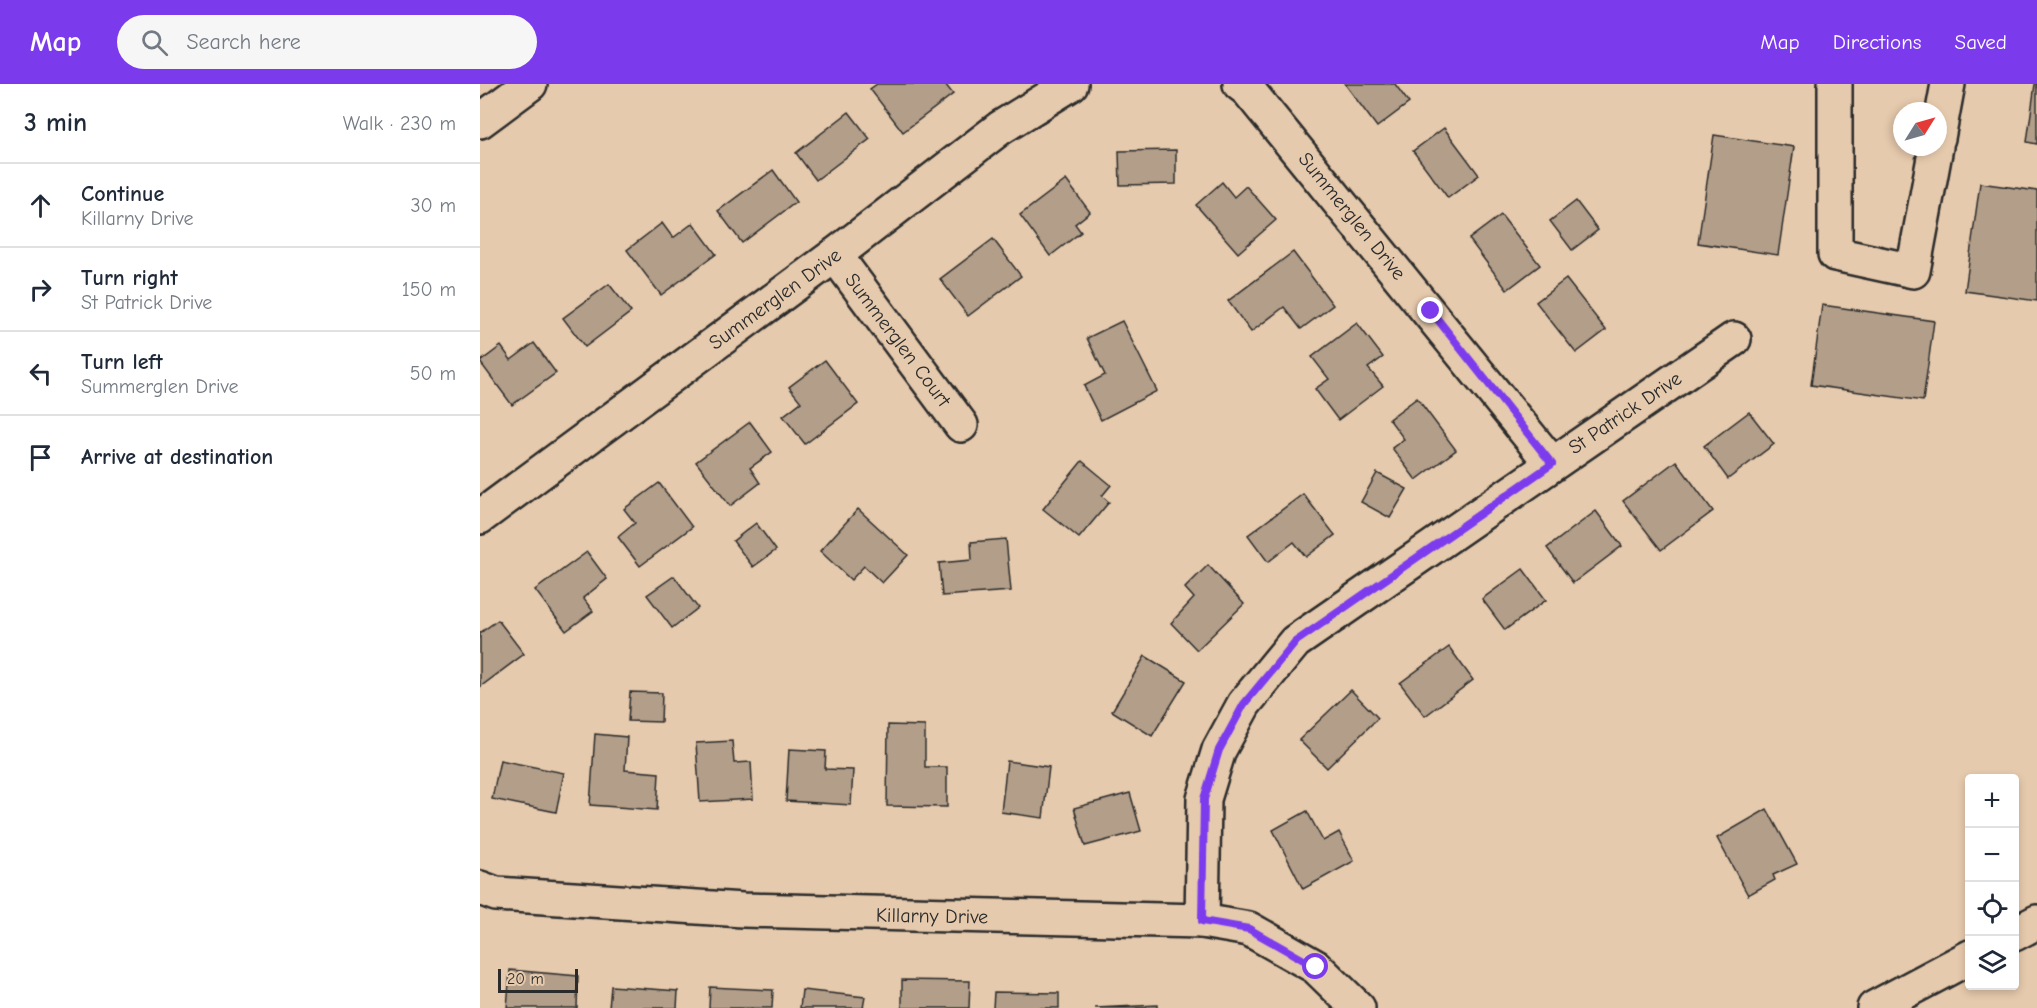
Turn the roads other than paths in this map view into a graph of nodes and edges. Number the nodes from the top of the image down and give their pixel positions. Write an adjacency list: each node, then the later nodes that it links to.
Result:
1 (530, 84): 7 (main road)
2 (1071, 84): 9 (main road, Summerglen Drive)
3 (1240, 84): 12 (main road, Summerglen Drive)
4 (1835, 84): 8 (main road)
5 (1948, 84): 6 (main road)
6 (1945, 102)
7 (480, 121)
8 (1934, 156)
9 (835, 255): 11 (main road, Summerglen Court); 13 (main road, Summerglen Drive)
10 (1734, 339): 12 (main road, St Patrick Drive)
11 (961, 425)
12 (1552, 464): 15 (main road, St Patrick Drive)
13 (480, 516)
14 (480, 888): 15 (main road, Killarny Drive)
15 (1202, 921): 19 (main road, Killarny Drive)
16 (2037, 922): 17 (main road)
17 (2019, 931)
18 (1965, 960): 20 (main road)
19 (1358, 1008)
20 (1874, 1008)

